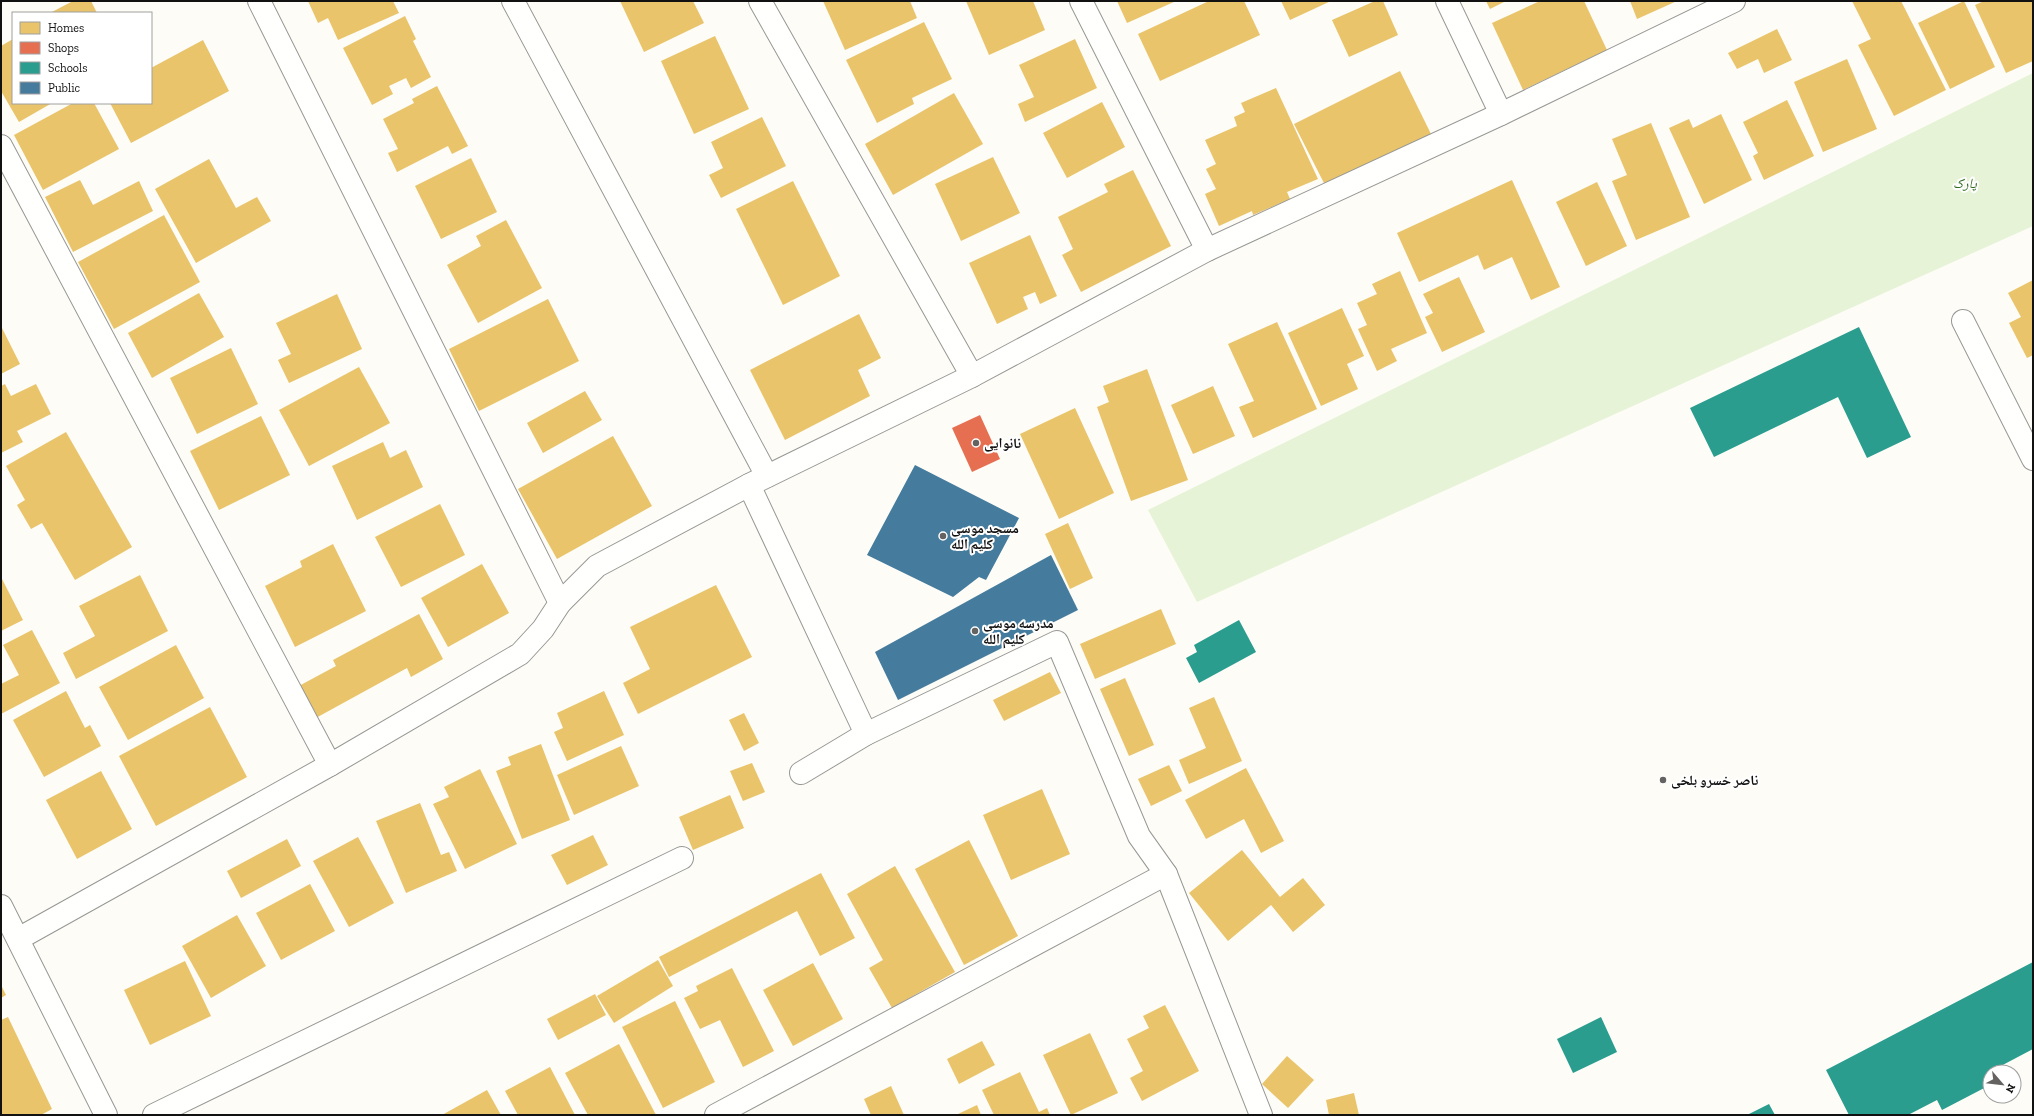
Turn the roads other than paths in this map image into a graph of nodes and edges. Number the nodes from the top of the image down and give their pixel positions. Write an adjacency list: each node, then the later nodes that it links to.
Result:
1 (259, 1): 14 (street)
2 (513, 1): 13 (street)
3 (760, 1): 11 (street)
4 (1081, 1): 9 (street)
5 (1448, 1): 7 (street)
6 (1734, 1): 7 (street)
7 (1501, 114): 9 (street)
8 (1, 146): 16 (street)
9 (1207, 250): 11 (street)
10 (1963, 321): 12 (street)
11 (972, 376): 13 (street)
12 (2033, 459)
13 (758, 480): 14 (street); 15 (street)
14 (560, 603): 16 (street)
15 (866, 734): 17 (street); 19 (street)
16 (330, 765): 21 (street)
17 (801, 773)
18 (682, 858): 23 (street)
19 (1166, 874): 24 (street); 25 (street)
20 (1, 906): 21 (street)
21 (18, 939): 22 (street)
22 (106, 1115)
23 (154, 1115)
24 (716, 1115)
25 (1261, 1115)

